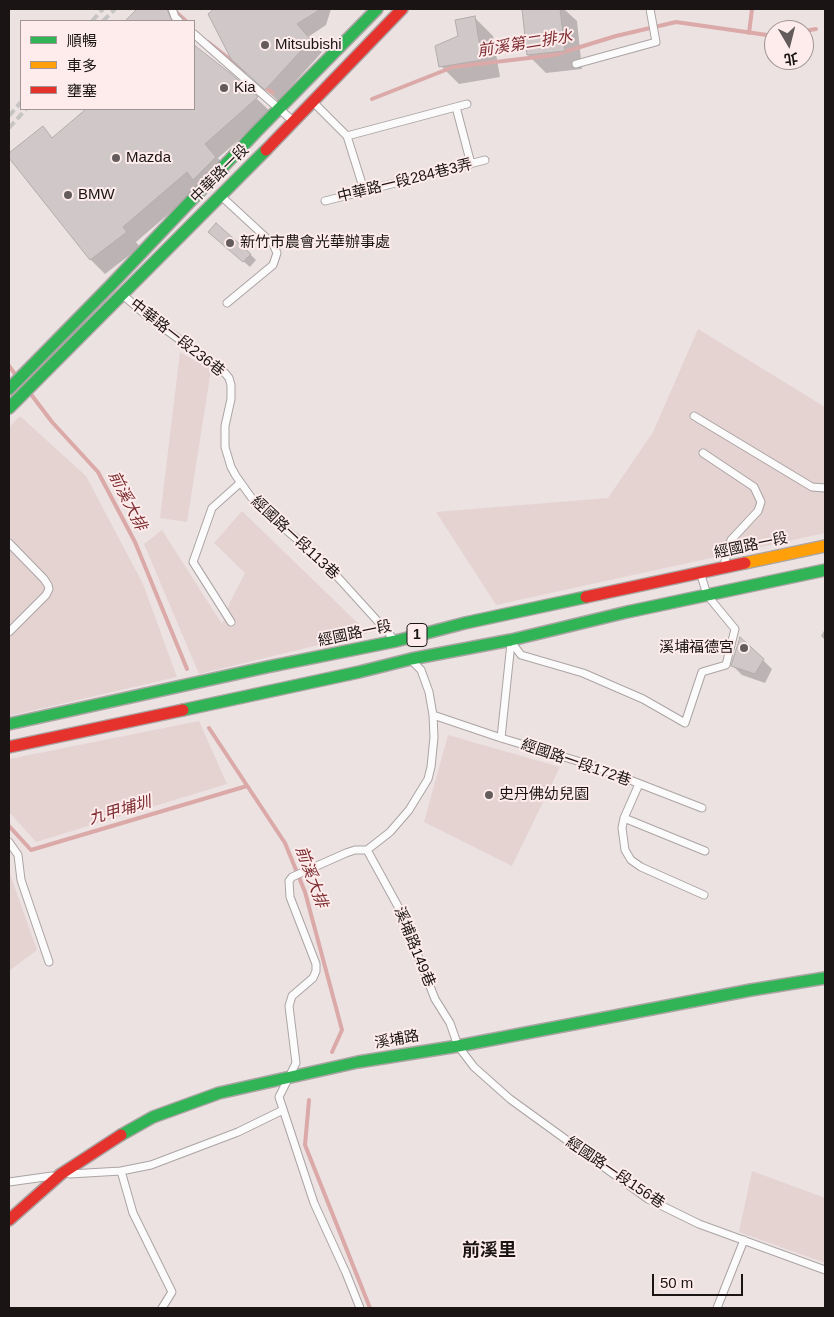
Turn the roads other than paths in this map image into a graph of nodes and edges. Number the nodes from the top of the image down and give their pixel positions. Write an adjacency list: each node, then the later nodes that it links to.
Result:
1 (172, 9): 5 (lane)
2 (377, 9): 8 (street, 中華路一段)
3 (402, 9): 9 (street, 中華路一段)
4 (650, 9): 7 (lane)
5 (179, 20)
6 (195, 35): 12 (lane)
7 (576, 64)
8 (298, 89): 9 (lane); 12 (street, 中華路一段)
9 (313, 102): 13 (street, 中華路一段); 14 (lane)
10 (467, 104): 11 (lane)
11 (456, 107): 14 (lane); 16 (lane)
12 (279, 108): 13 (lane); 20 (street, 中華路一段)
13 (294, 122): 18 (street, 中華路一段)
14 (347, 136): 17 (lane)
15 (485, 160): 16 (lane, 中華路一段284巷3弄)
16 (471, 164): 17 (lane, 中華路一段284巷3弄)
17 (364, 190): 19 (lane, 中華路一段284巷3弄)
18 (220, 196): 21 (street, 中華路一段); 22 (lane)
19 (325, 201)
20 (111, 285): 21 (lane, 中華路一段236巷); 23 (street, 中華路一段)
21 (122, 295): 24 (street, 中華路一段); 27 (lane, 中華路一段236巷)
22 (226, 303)
23 (9, 389)
24 (9, 408)
25 (694, 416): 28 (lane)
26 (703, 453): 31 (lane)
27 (240, 482): 35 (lane); 38 (lane, 經國路一段113巷)
28 (825, 488)
29 (9, 543): 36 (lane)
30 (825, 546): 31 (street, 經國路一段 / 1)
31 (724, 567): 33 (street, 經國路一段 / 1)
32 (825, 570): 34 (street, 經國路一段 / 1)
33 (700, 572): 34 (lane); 38 (street, 經國路一段 / 1)
34 (707, 595): 37 (street, 經國路一段 / 1); 37 (lane)
35 (230, 622)
36 (9, 632)
37 (511, 640): 38 (street, 經國路一段 / 1); 41 (lane, 經國路一段172巷)
38 (403, 650): 39 (lane); 40 (street, 經國路一段 / 1); 42 (street, 經國路一段 / 1)
39 (433, 715): 41 (lane, 經國路一段172巷); 47 (lane)
40 (9, 724)
41 (501, 738): 43 (lane, 經國路一段172巷)
42 (9, 747)
43 (639, 784): 44 (lane); 45 (lane, 經國路一段172巷)
44 (702, 808)
45 (624, 818): 48 (lane); 49 (lane, 經國路一段172巷)
46 (9, 842): 50 (lane)
47 (367, 850): 52 (lane, 溪埔路149巷); 53 (lane)
48 (706, 851)
49 (704, 895)
50 (49, 962)
51 (825, 978): 52 (street, 溪埔路)
52 (458, 1046): 53 (street, 溪埔路); 59 (lane, 經國路一段156巷)
53 (287, 1078): 54 (lane); 56 (street, 溪埔路)
54 (283, 1110): 55 (lane); 62 (lane)
55 (121, 1171): 56 (lane); 61 (lane)
56 (61, 1174): 57 (lane); 58 (street, 溪埔路)
57 (9, 1182)
58 (9, 1220)
59 (744, 1240): 60 (lane, 經國路一段156巷); 63 (lane)
60 (825, 1270)
61 (162, 1308)
62 (360, 1308)
63 (717, 1308)

